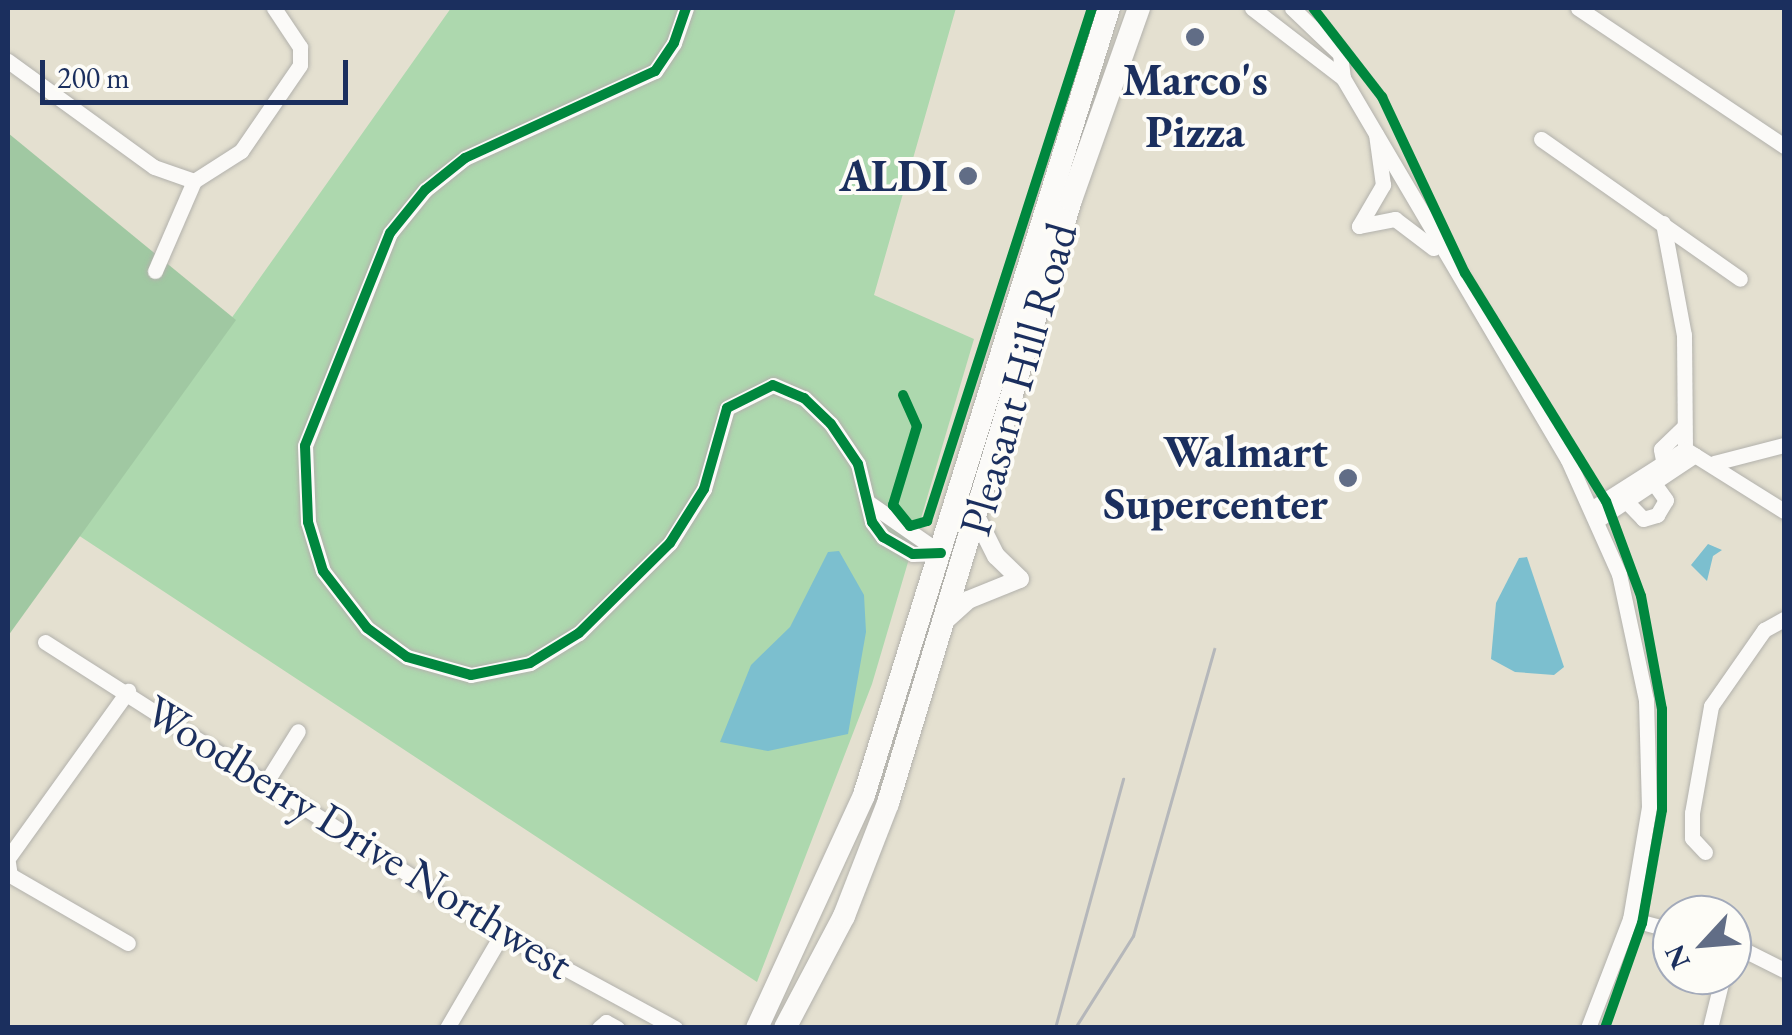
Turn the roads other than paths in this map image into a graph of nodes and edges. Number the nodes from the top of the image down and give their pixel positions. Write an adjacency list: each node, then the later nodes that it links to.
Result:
1 (274, 8): 13 (street)
2 (686, 8): 28 (street)
3 (1108, 8): 28 (highway, Pleasant Hill Road)
4 (1139, 8): 27 (highway, Pleasant Hill Road)
5 (1252, 8): 9 (street)
6 (1292, 8): 9 (street)
7 (1578, 8): 12 (street)
8 (8, 60): 13 (street)
9 (1343, 78): 10 (street)
10 (1376, 134): 15 (street); 15 (street)
11 (1541, 140): 14 (street)
12 (1784, 146)
13 (194, 180): 16 (street)
14 (1664, 222): 17 (street); 18 (street)
15 (1444, 259): 26 (street)
16 (155, 270)
17 (1740, 278)
18 (1683, 428): 20 (street); 22 (street)
19 (1784, 445): 21 (street)
20 (1690, 452): 21 (street); 22 (street); 23 (street)
21 (1714, 463): 25 (street)
22 (1664, 465): 23 (street)
23 (1653, 480): 24 (street); 24 (street)
24 (1624, 499): 26 (street)
25 (1784, 511)
26 (1596, 513): 37 (street)
27 (977, 518): 30 (highway, Pleasant Hill Road); 30 (main road)
28 (941, 553): 48 (highway, Pleasant Hill Road)
29 (1784, 618): 35 (street)
30 (947, 619): 49 (highway, Pleasant Hill Road)
31 (45, 642): 32 (street, Woodberry Drive Northwest)
32 (128, 691): 34 (street, Woodberry Drive Northwest); 36 (street)
33 (298, 731): 34 (street)
34 (264, 784): 39 (street, Woodberry Drive Northwest)
35 (1705, 852)
36 (8, 861): 40 (street)
37 (1630, 920): 38 (street); 50 (street)
38 (1652, 925)
39 (502, 934): 44 (street, Woodberry Drive Northwest); 45 (street)
40 (128, 942)
41 (1752, 954): 42 (street)
42 (1784, 970)
43 (1718, 995): 51 (street)
44 (666, 1026)
45 (448, 1028)
46 (600, 1028): 47 (street)
47 (617, 1028)
48 (757, 1028)
49 (785, 1028)
50 (1588, 1028)
51 (1710, 1028)

